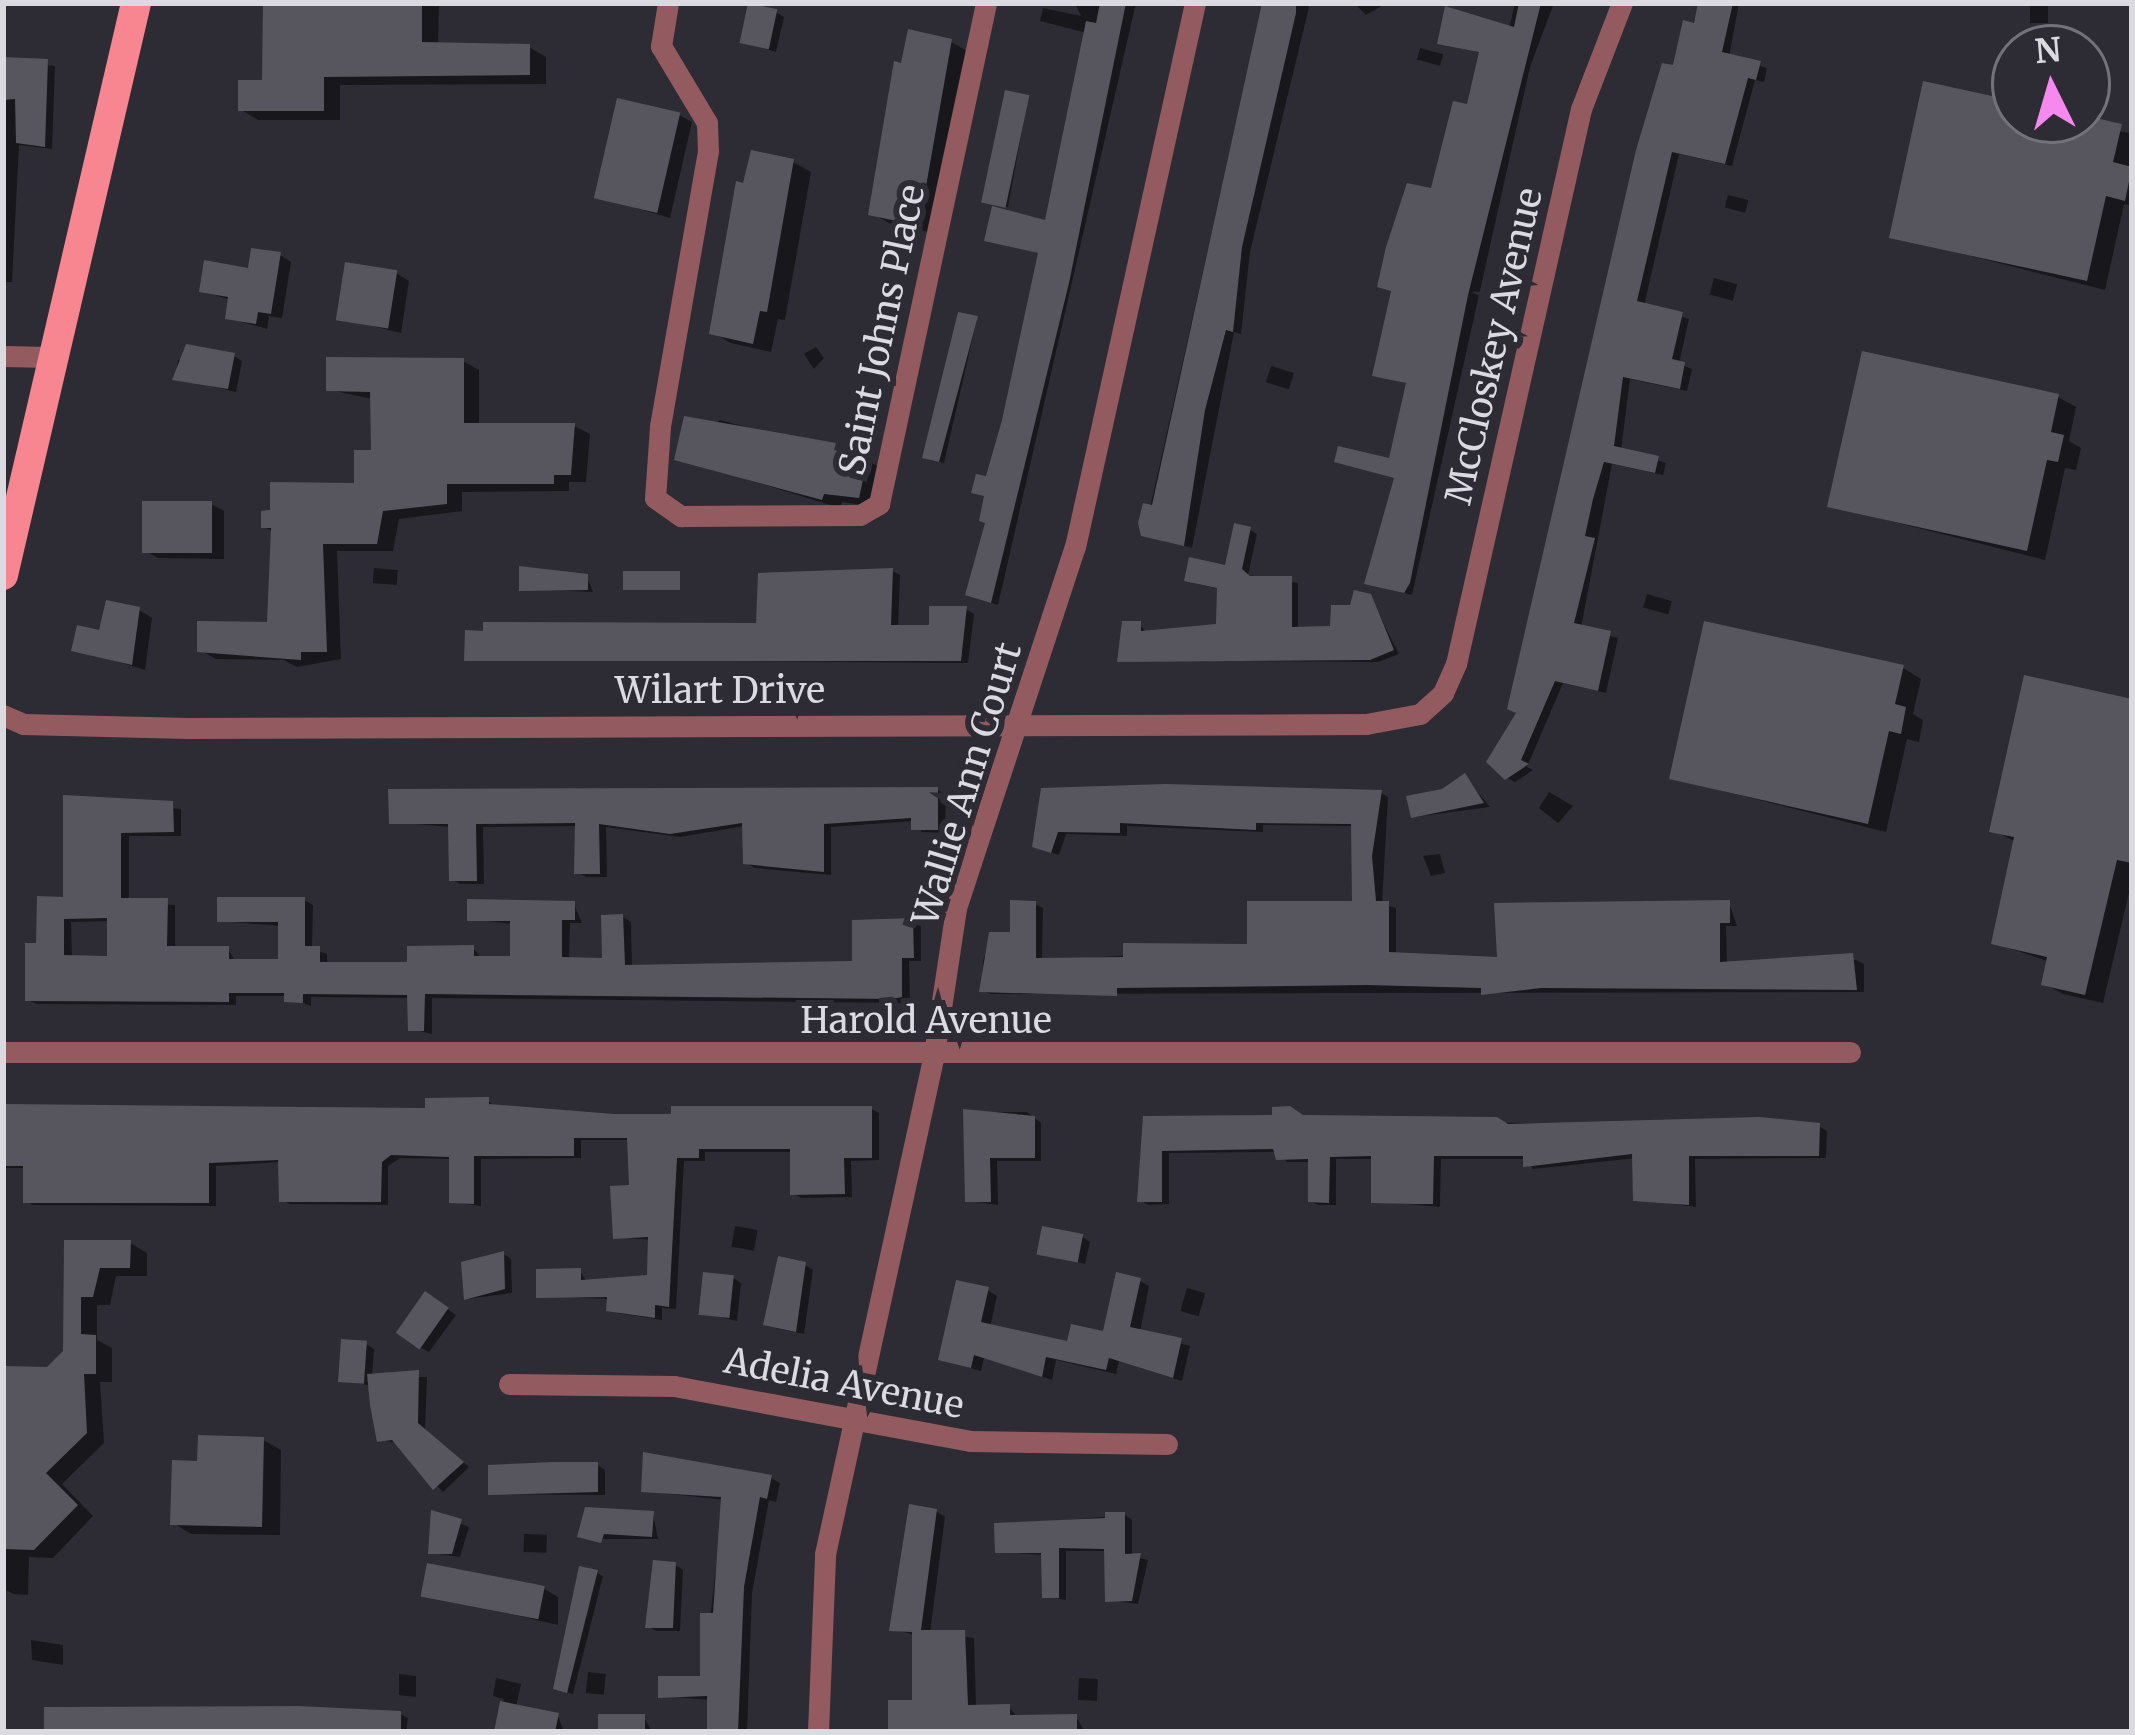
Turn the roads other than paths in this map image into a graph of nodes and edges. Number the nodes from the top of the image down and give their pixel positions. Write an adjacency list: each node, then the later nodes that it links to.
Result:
1 (136, 3): 7 (main road)
2 (668, 3): 3 (street, Saint Johns Place)
3 (986, 3)
4 (1195, 3): 11 (street, Wallie Ann Court)
5 (1622, 3): 9 (street, McCloskey Avenue)
6 (3, 356): 7 (street)
7 (51, 357): 8 (main road)
8 (3, 575)
9 (1433, 704): 11 (street, Wilart Drive)
10 (3, 715): 11 (street, Wilart Drive)
11 (1021, 724): 14 (street, Wallie Ann Court)
12 (3, 1052): 14 (street, Harold Avenue)
13 (1850, 1052): 14 (street, Harold Avenue)
14 (934, 1054): 16 (street, Wallie Ann Court)
15 (509, 1384): 16 (street, Adelia Avenue)
16 (852, 1418): 17 (street, Adelia Avenue); 18 (street, Wallie Ann Court)
17 (1166, 1444)
18 (818, 1732)

